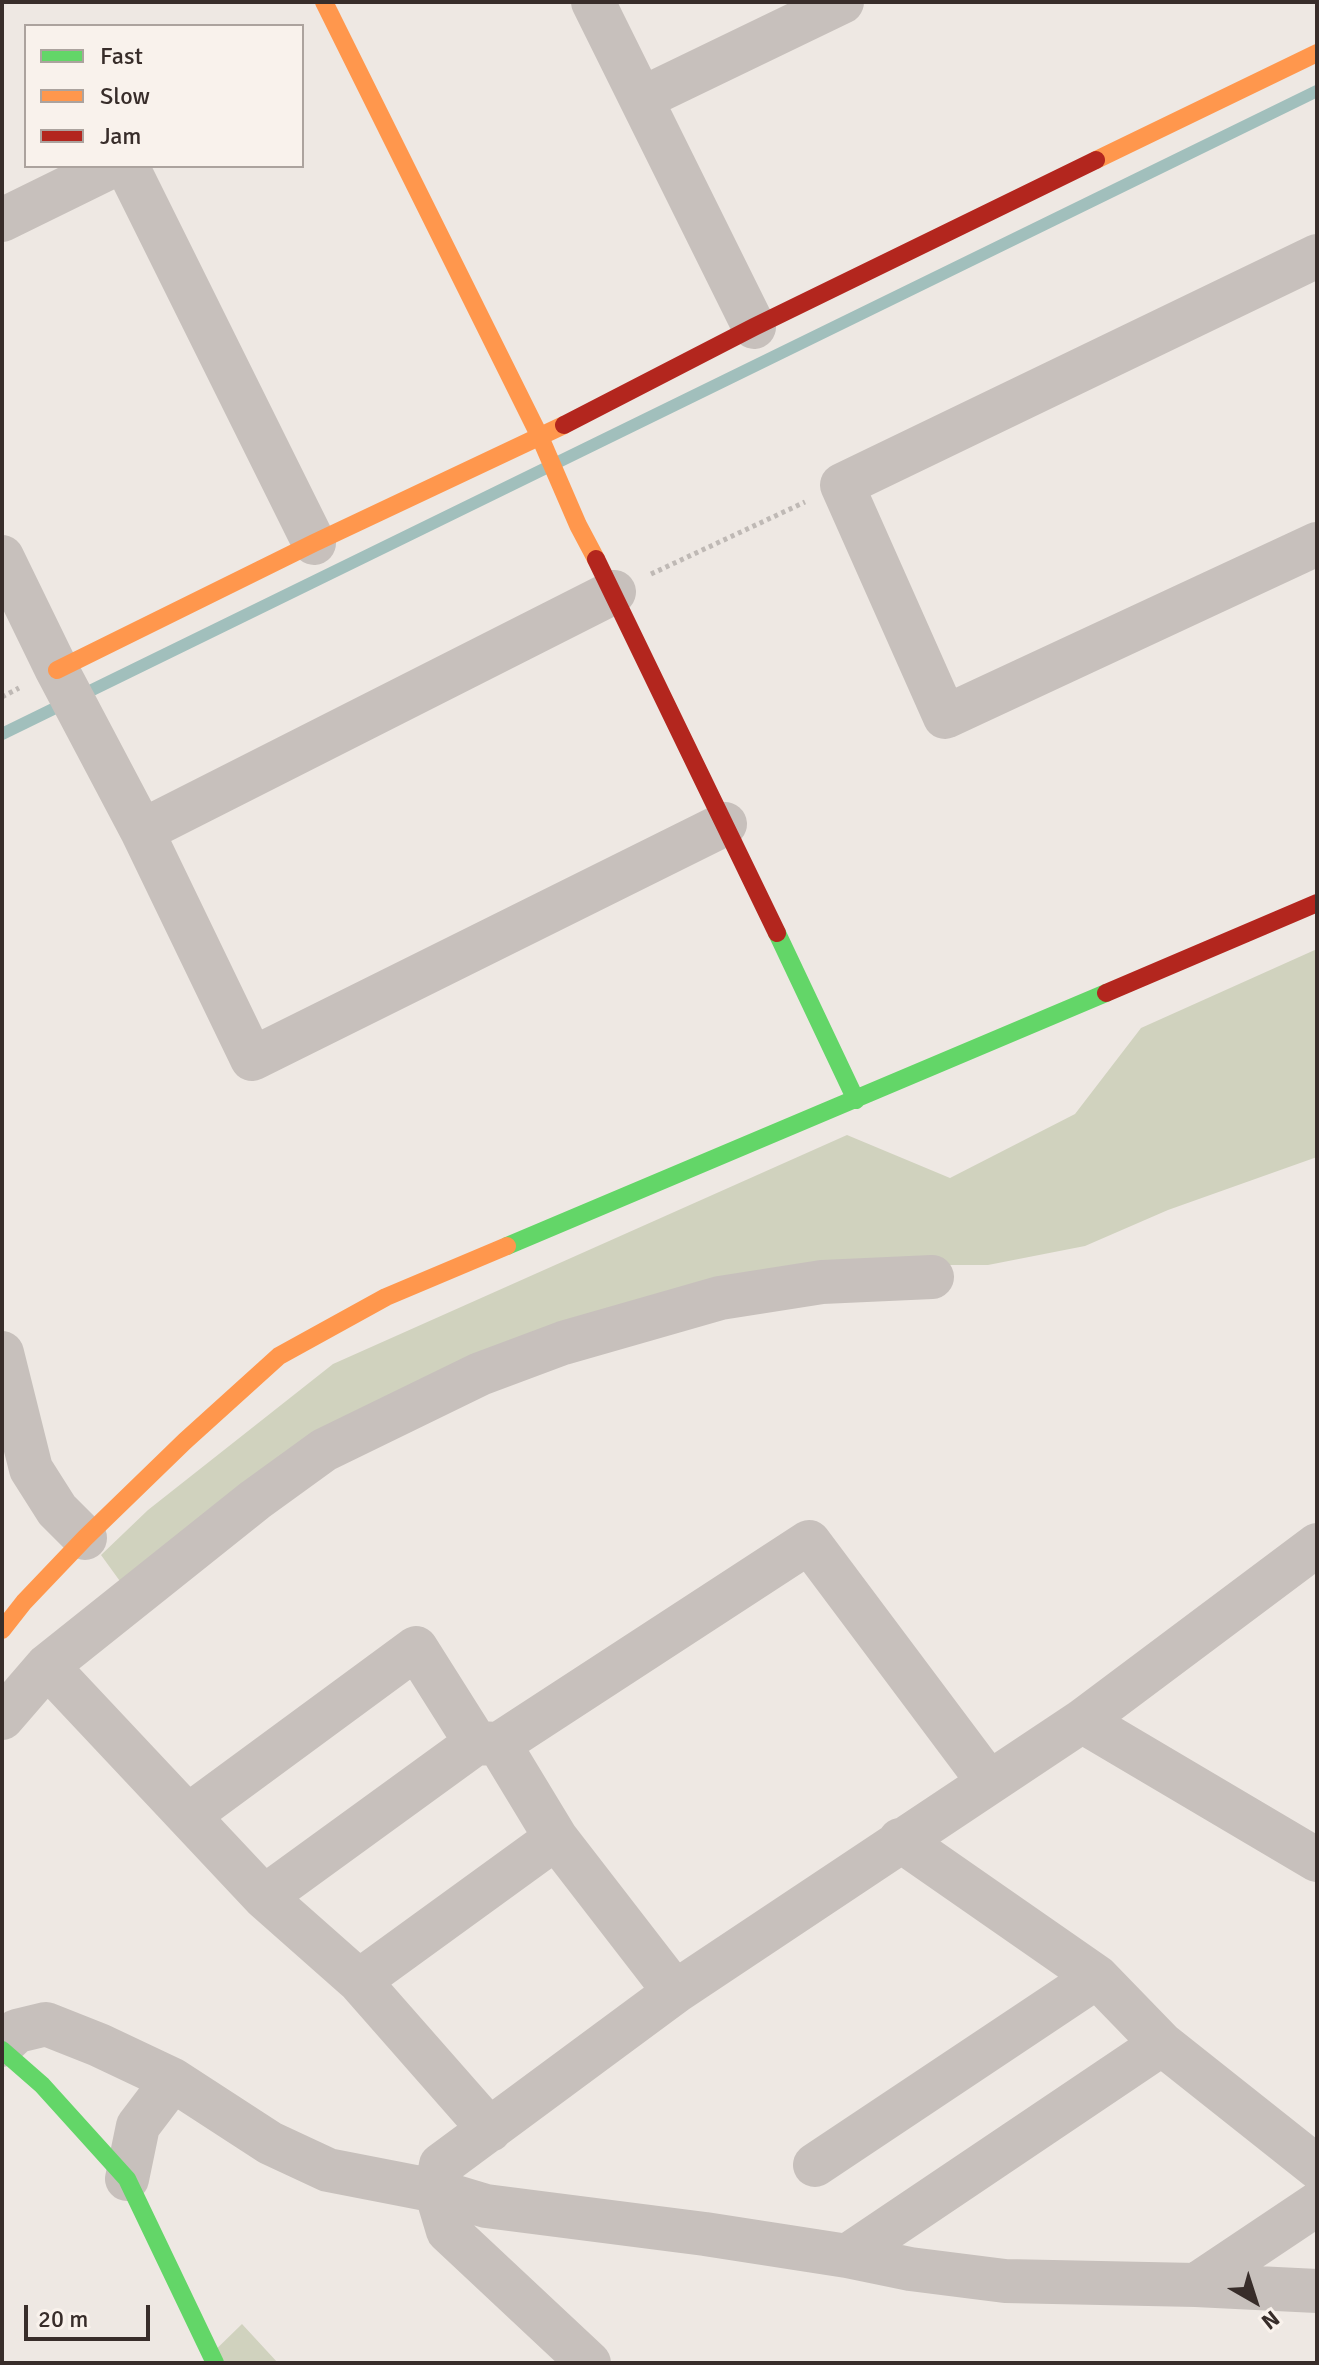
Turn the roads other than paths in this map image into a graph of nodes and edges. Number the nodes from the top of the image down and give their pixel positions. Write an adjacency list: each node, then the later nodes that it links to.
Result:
1 (324, 2): 11 (street)
2 (593, 2): 5 (street)
3 (842, 2): 5 (street)
4 (1317, 53): 10 (street)
5 (643, 98): 10 (street)
6 (108, 168): 8 (street)
7 (128, 168): 12 (street)
8 (2, 220)
9 (1317, 256): 13 (street)
10 (754, 327): 11 (street)
11 (540, 437): 12 (street); 15 (street)
12 (314, 543): 16 (street)
13 (1317, 544)
14 (2, 557): 16 (street)
15 (614, 592): 17 (street); 18 (street)
16 (57, 670): 18 (street)
17 (725, 824): 18 (street); 20 (street)
18 (142, 831)
19 (1317, 903): 20 (street)
20 (856, 1100): 23 (street)
21 (932, 1277): 26 (street)
22 (2, 1353): 23 (street)
23 (85, 1538): 25 (street)
24 (1310, 1559): 28 (street)
25 (2, 1630)
26 (47, 1666): 27 (street); 31 (street)
27 (2, 1718)
28 (1082, 1721): 30 (street); 34 (street)
29 (488, 1743): 30 (street); 31 (street); 32 (street); 35 (street)
30 (988, 1781): 33 (street)
31 (189, 1815): 35 (street)
32 (556, 1838): 37 (street); 38 (street)
33 (900, 1840): 36 (street); 38 (street)
34 (1317, 1860)
35 (264, 1897): 37 (street)
36 (1097, 1977): 39 (street); 43 (street)
37 (359, 1981): 42 (street)
38 (675, 1992): 42 (street)
39 (1162, 2044): 44 (street); 48 (street)
40 (2, 2048): 41 (street); 45 (street)
41 (173, 2080): 45 (street); 46 (street)
42 (490, 2130): 46 (street)
43 (815, 2165)
44 (1317, 2167)
45 (127, 2179): 51 (street)
46 (436, 2191): 48 (street); 52 (street)
47 (1317, 2204): 49 (street)
48 (847, 2256): 49 (street)
49 (1196, 2285): 50 (street)
50 (1317, 2291)
51 (215, 2363)
52 (589, 2363)

